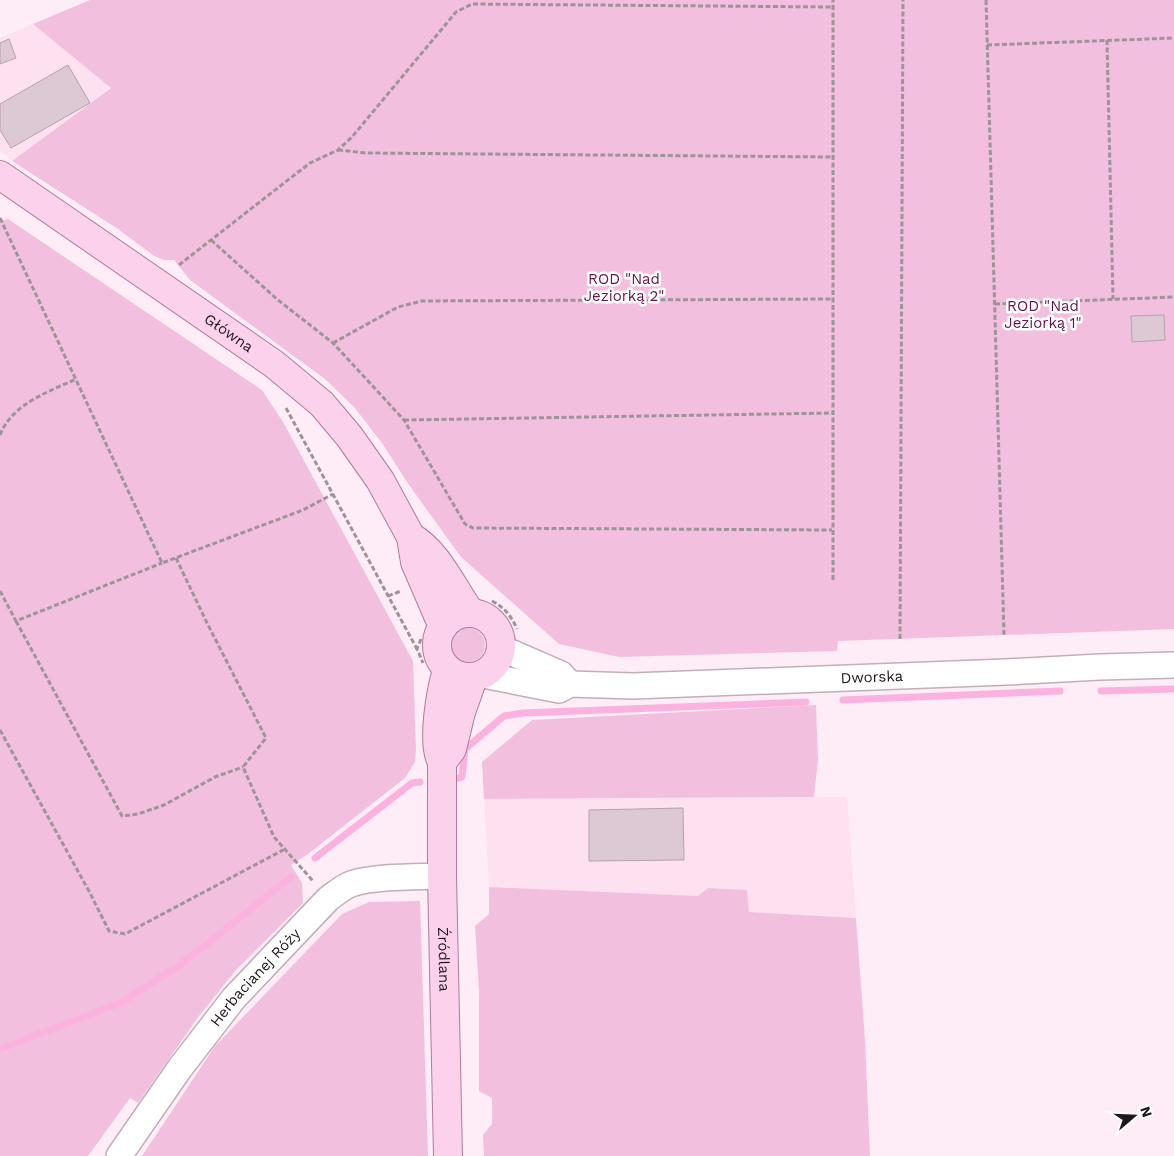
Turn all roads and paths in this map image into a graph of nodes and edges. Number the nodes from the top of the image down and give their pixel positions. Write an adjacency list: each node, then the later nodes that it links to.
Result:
1 (833, 0): 4 (path)
2 (904, 0): 36 (path)
3 (986, 0): 7 (path)
4 (833, 7): 8 (path); 9 (path)
5 (1174, 38): 6 (path)
6 (1107, 40): 7 (path); 17 (path)
7 (987, 45): 18 (path)
8 (338, 150): 9 (path); 13 (path)
9 (832, 157): 16 (path)
10 (0, 175): 27 (main road, Główna)
11 (0, 218): 12 (path)
12 (2, 227): 20 (path)
13 (211, 240): 14 (path); 19 (path)
14 (179, 265)
15 (1174, 297): 17 (path)
16 (832, 299): 19 (path); 22 (path)
17 (1113, 299): 18 (path)
18 (995, 304): 35 (path)
19 (333, 343): 23 (path)
20 (76, 379): 24 (path); 29 (path)
21 (282, 402): 25 (path)
22 (832, 413): 23 (path); 26 (path)
23 (404, 420): 26 (path)
24 (0, 435)
25 (333, 494): 28 (path); 38 (path)
26 (832, 530): 30 (path)
27 (411, 537): 32 (main road, Główna); 34 (main road, Główna)
28 (176, 558): 29 (path); 45 (path)
29 (162, 563): 33 (path)
30 (832, 580)
31 (0, 591): 33 (path)
32 (470, 612): 34 (main road); 37 (main road)
33 (16, 621): 45 (path)
34 (443, 627): 40 (main road)
35 (1004, 635)
36 (900, 639)
37 (502, 648): 41 (main road); 42 (street)
38 (417, 649)
39 (1174, 666): 42 (street, Dworska)
40 (447, 670): 41 (main road); 44 (main road, Źródlana)
41 (478, 676): 42 (street, Dworska); 44 (main road, Źródlana)
42 (570, 684)
43 (0, 730): 46 (path)
44 (442, 762): 47 (main road, Źródlana)
45 (243, 767): 46 (path)
46 (285, 849): 48 (path)
47 (442, 876): 48 (street, Herbacianej Róży); 50 (main road, Źródlana)
48 (328, 898): 49 (street, Herbacianej Róży)
49 (119, 1156)
50 (448, 1156)

